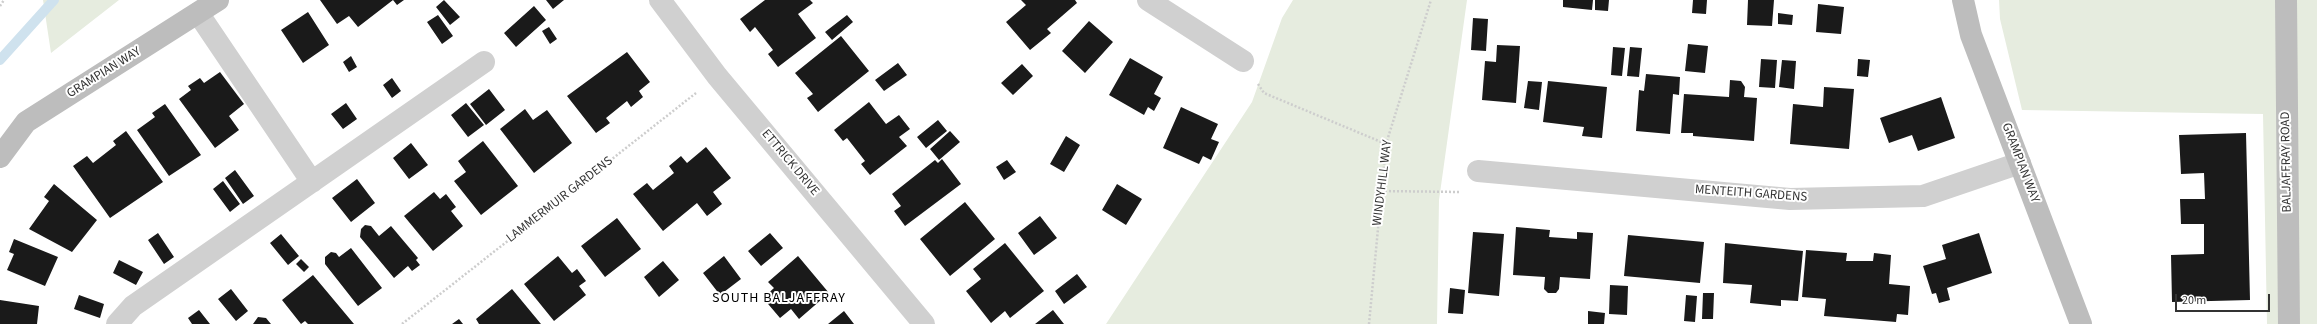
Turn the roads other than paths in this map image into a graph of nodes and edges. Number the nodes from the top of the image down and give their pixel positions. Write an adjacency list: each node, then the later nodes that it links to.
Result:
1 (218, 0): 6 (street, GRAMPIAN WAY)
2 (660, 0): 14 (street, ETTRICK DRIVE)
3 (1148, 0): 7 (street)
4 (1963, 0): 10 (street, GRAMPIAN WAY)
5 (2286, 0): 16 (street, BALJAFFRAY ROAD)
6 (198, 13): 9 (street, GRAMPIAN WAY); 12 (street)
7 (1243, 61)
8 (484, 62): 12 (street)
9 (0, 157)
10 (2020, 163): 11 (street, MENTEITH GARDENS); 15 (street, GRAMPIAN WAY)
11 (1478, 171)
12 (312, 182): 13 (street)
13 (117, 324)
14 (924, 324)
15 (2081, 324)
16 (2289, 324)

